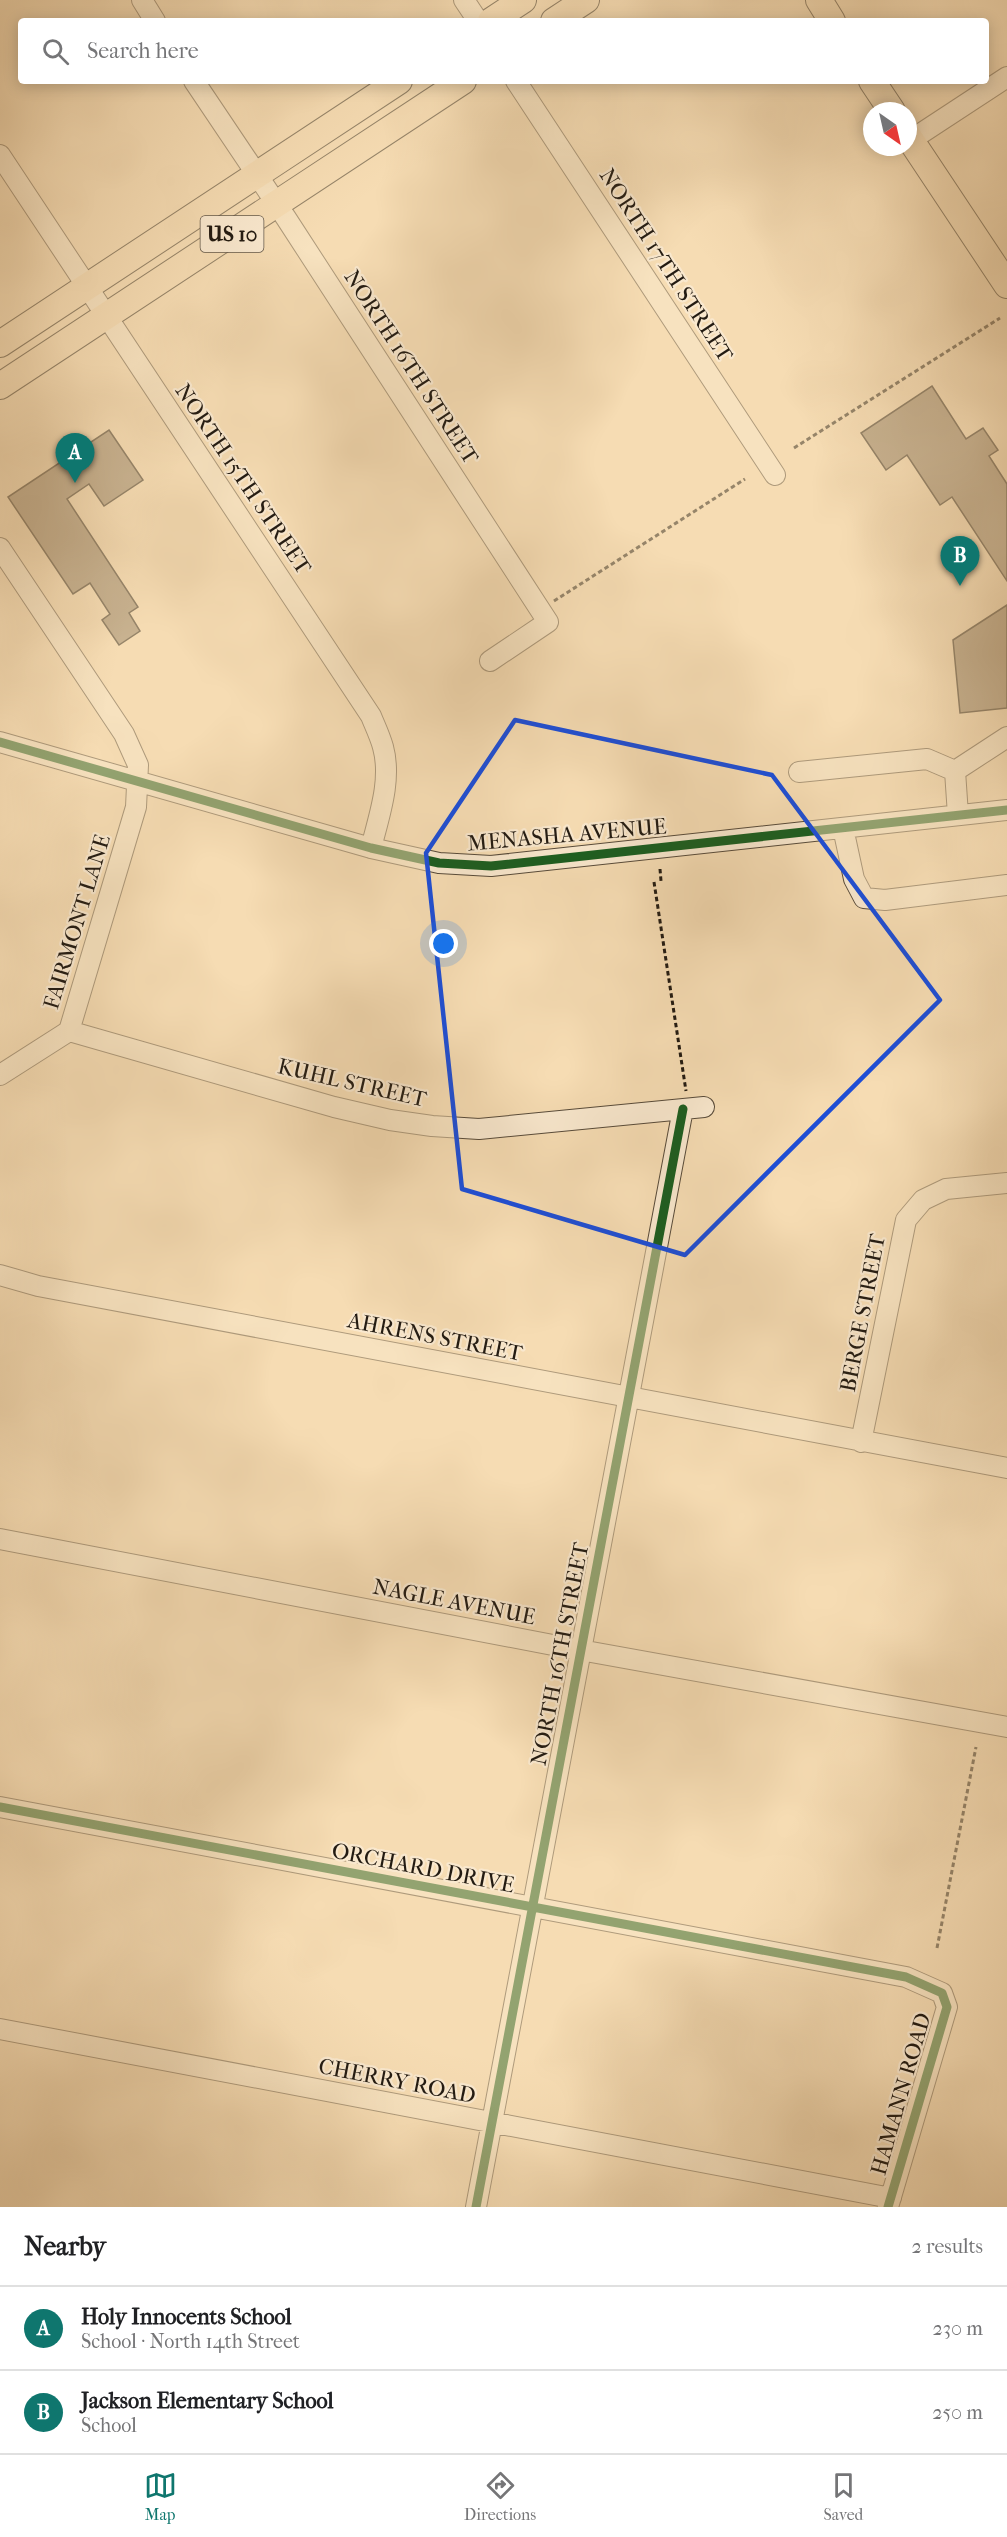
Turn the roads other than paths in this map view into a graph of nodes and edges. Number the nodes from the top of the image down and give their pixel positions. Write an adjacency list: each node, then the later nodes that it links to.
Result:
1 (141, 0): 6 (street)
2 (464, 0): 7 (street)
3 (522, 0): 8 (main road)
4 (586, 0): 9 (main road)
5 (819, 0): 10 (main road)
6 (153, 18)
7 (476, 18)
8 (495, 18)
9 (559, 18)
10 (830, 18)
11 (1007, 77): 18 (street)
12 (196, 84): 21 (street, NORTH 16TH STREET)
13 (394, 84): 21 (main road, US 10)
14 (458, 84): 22 (main road, US 10)
15 (518, 84): 28 (street, NORTH 17TH STREET)
16 (874, 84): 17 (main road)
17 (886, 102)
18 (917, 133)
19 (917, 150): 23 (main road)
20 (0, 155): 24 (street, NORTH 15TH STREET)
21 (257, 174): 22 (street, NORTH 16TH STREET); 24 (main road, US 10)
22 (277, 204): 25 (main road, US 10); 30 (street, NORTH 16TH STREET)
23 (1007, 285)
24 (87, 287): 25 (street, NORTH 15TH STREET); 26 (main road, US 10)
25 (106, 315): 27 (main road, US 10); 39 (street, NORTH 15TH STREET)
26 (0, 344)
27 (0, 386)
28 (775, 475)
29 (0, 548): 35 (street)
30 (490, 661)
31 (1007, 737): 33 (street)
32 (0, 742): 35 (street, MENASHA AVENUE)
33 (955, 771): 34 (street); 37 (street)
34 (799, 772)
35 (139, 782): 39 (street, MENASHA AVENUE); 41 (street, FAIRMONT LANE)
36 (1007, 810): 37 (street, MENASHA AVENUE)
37 (958, 815): 38 (street, MENASHA AVENUE)
38 (843, 828): 39 (street, MENASHA AVENUE); 40 (street)
39 (371, 848)
40 (1007, 885)
41 (69, 1030): 42 (street, FAIRMONT LANE); 43 (street, KUHL STREET)
42 (0, 1075)
43 (685, 1101): 44 (street, KUHL STREET); 47 (street, NORTH 16TH STREET)
44 (704, 1107)
45 (1007, 1183): 48 (street, BERGE STREET)
46 (0, 1275): 47 (street, AHRENS STREET)
47 (629, 1398): 48 (street, AHRENS STREET); 51 (street, NORTH 16TH STREET)
48 (861, 1442): 49 (street, AHRENS STREET)
49 (1007, 1468)
50 (0, 1539): 51 (street, NAGLE AVENUE)
51 (580, 1651): 52 (street, NAGLE AVENUE); 54 (street, NORTH 16TH STREET)
52 (1007, 1727)
53 (0, 1807): 54 (street, ORCHARD DRIVE)
54 (532, 1908): 55 (street, ORCHARD DRIVE); 57 (street, NORTH 16TH STREET)
55 (942, 1993): 58 (street, HAMANN ROAD)
56 (0, 2029): 57 (street, CHERRY ROAD)
57 (493, 2124): 58 (street, CHERRY ROAD); 59 (street, NORTH 16TH STREET)
58 (890, 2203)
59 (476, 2207)

